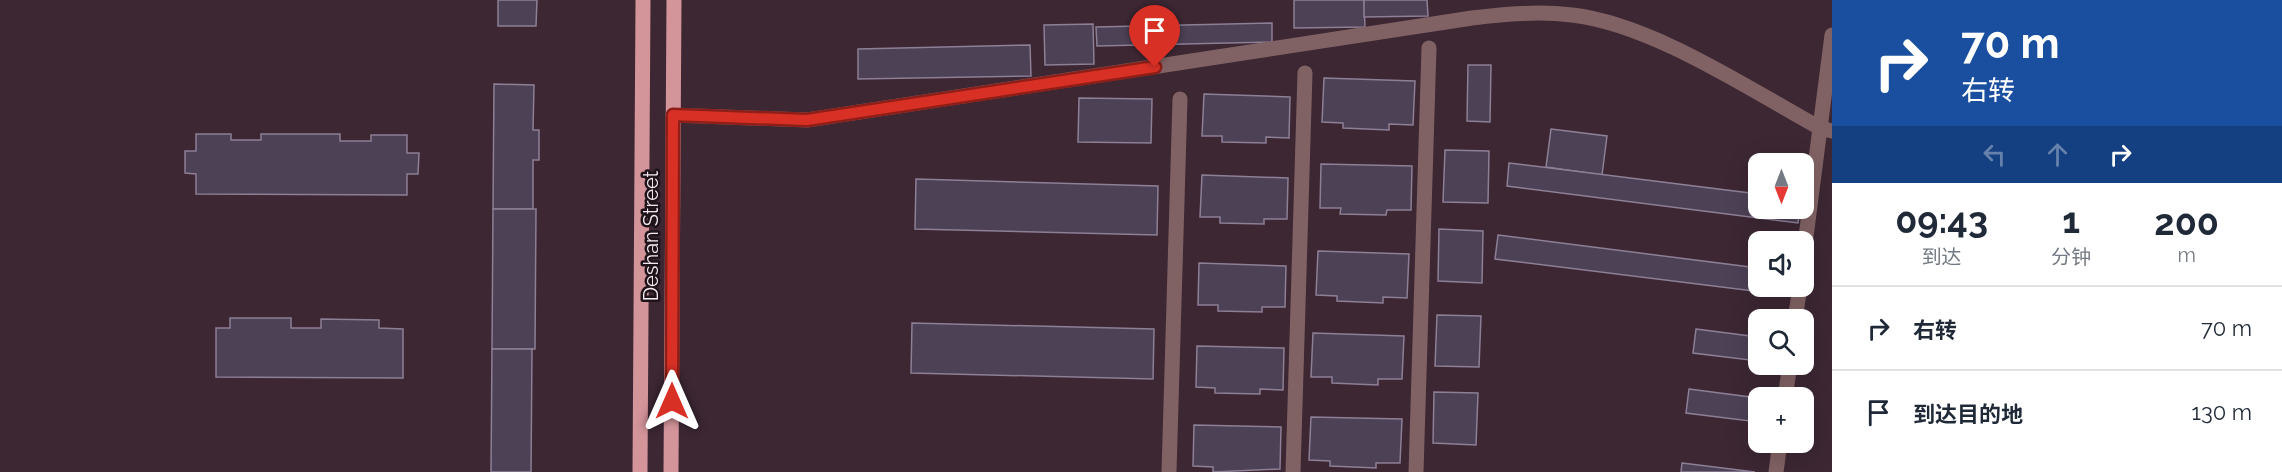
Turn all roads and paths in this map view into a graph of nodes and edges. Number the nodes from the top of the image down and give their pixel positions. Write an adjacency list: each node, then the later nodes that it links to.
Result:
1 (643, 0): 11 (main road, Deshan Street)
2 (674, 0): 7 (main road, Deshan Street)
3 (1832, 35): 8 (street)
4 (1429, 48): 15 (street)
5 (1305, 73): 14 (street)
6 (1180, 99): 13 (street)
7 (673, 115): 8 (street); 12 (main road, Deshan Street)
8 (1826, 130): 9 (street)
9 (1808, 231)
10 (1779, 453): 16 (street)
11 (640, 472)
12 (671, 472)
13 (1169, 472)
14 (1293, 472)
15 (1416, 472)
16 (1776, 472)

